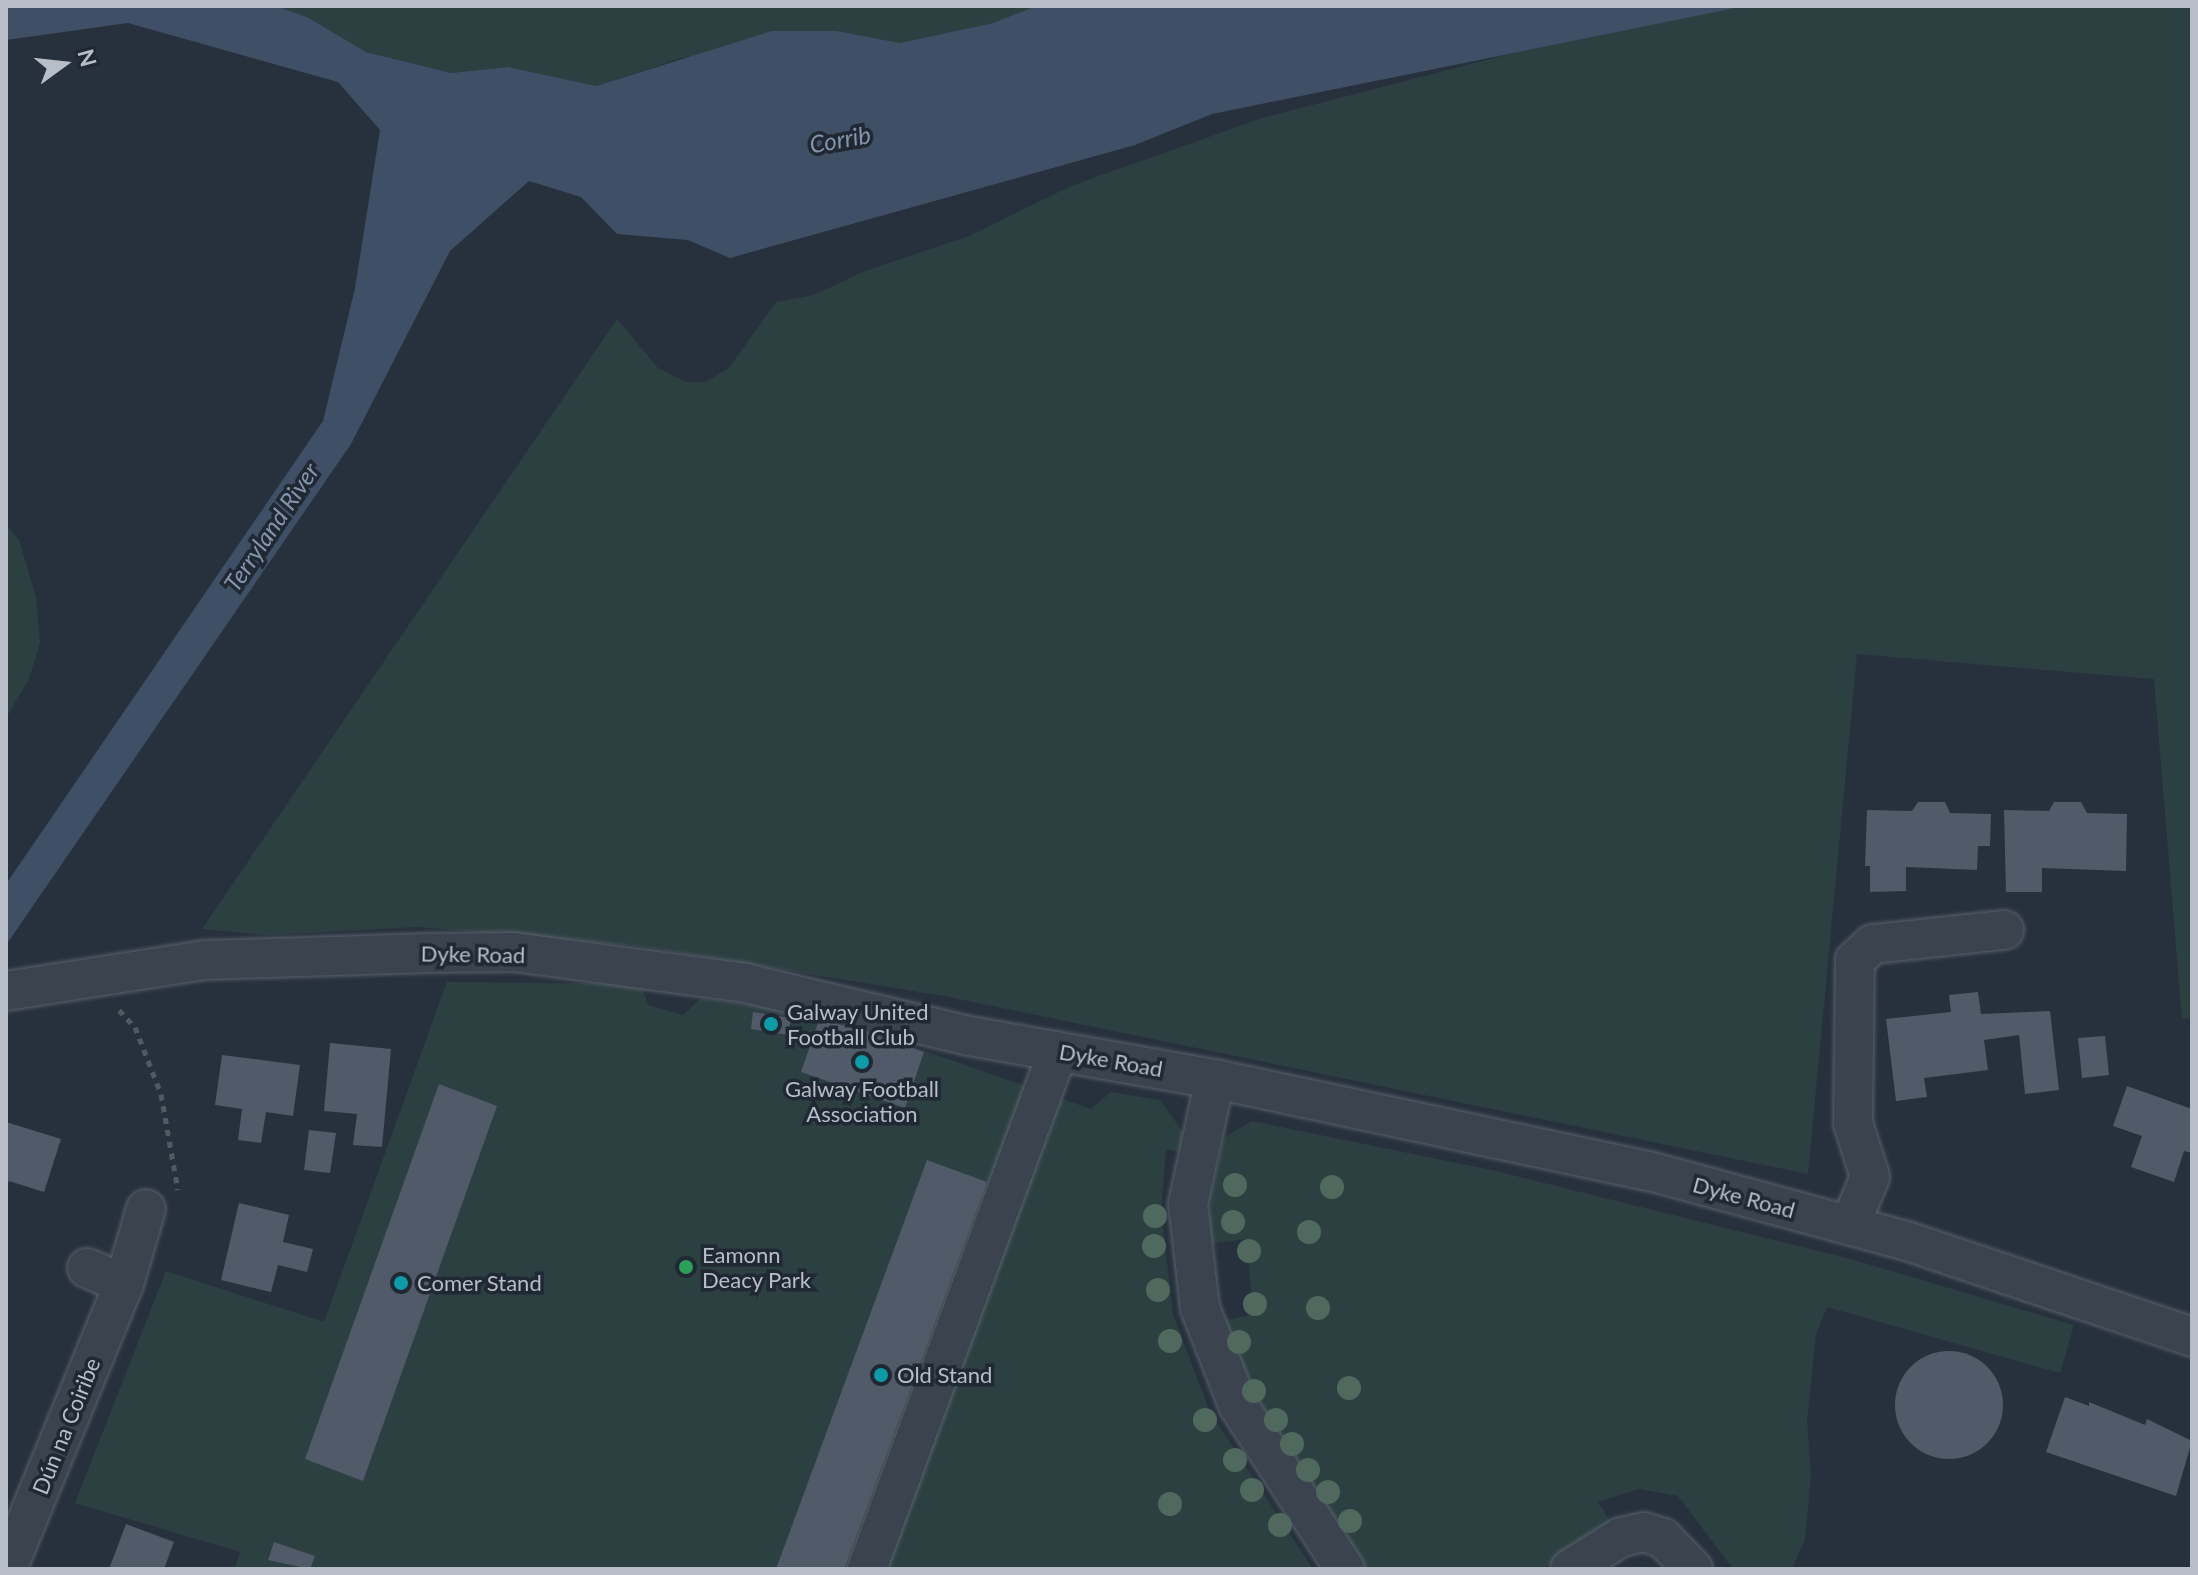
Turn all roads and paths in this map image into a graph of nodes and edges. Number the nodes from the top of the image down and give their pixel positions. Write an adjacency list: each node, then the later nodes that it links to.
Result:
1 (2004, 930): 7 (street)
2 (112, 978): 3 (street, Dyke Road); 4 (street, Dyke Road); 6 (path)
3 (6, 991)
4 (1058, 1051): 5 (street, Dyke Road); 12 (street)
5 (1215, 1079): 7 (street, Dyke Road); 13 (street)
6 (146, 1209): 9 (street, Dún na Coiribe)
7 (1850, 1225): 10 (street, Dyke Road)
8 (87, 1268): 9 (street)
9 (124, 1284): 11 (street, Dún na Coiribe)
10 (2192, 1337)
11 (7, 1569)
12 (867, 1569)
13 (1345, 1569)
14 (1570, 1569): 15 (street)
15 (1693, 1569)

